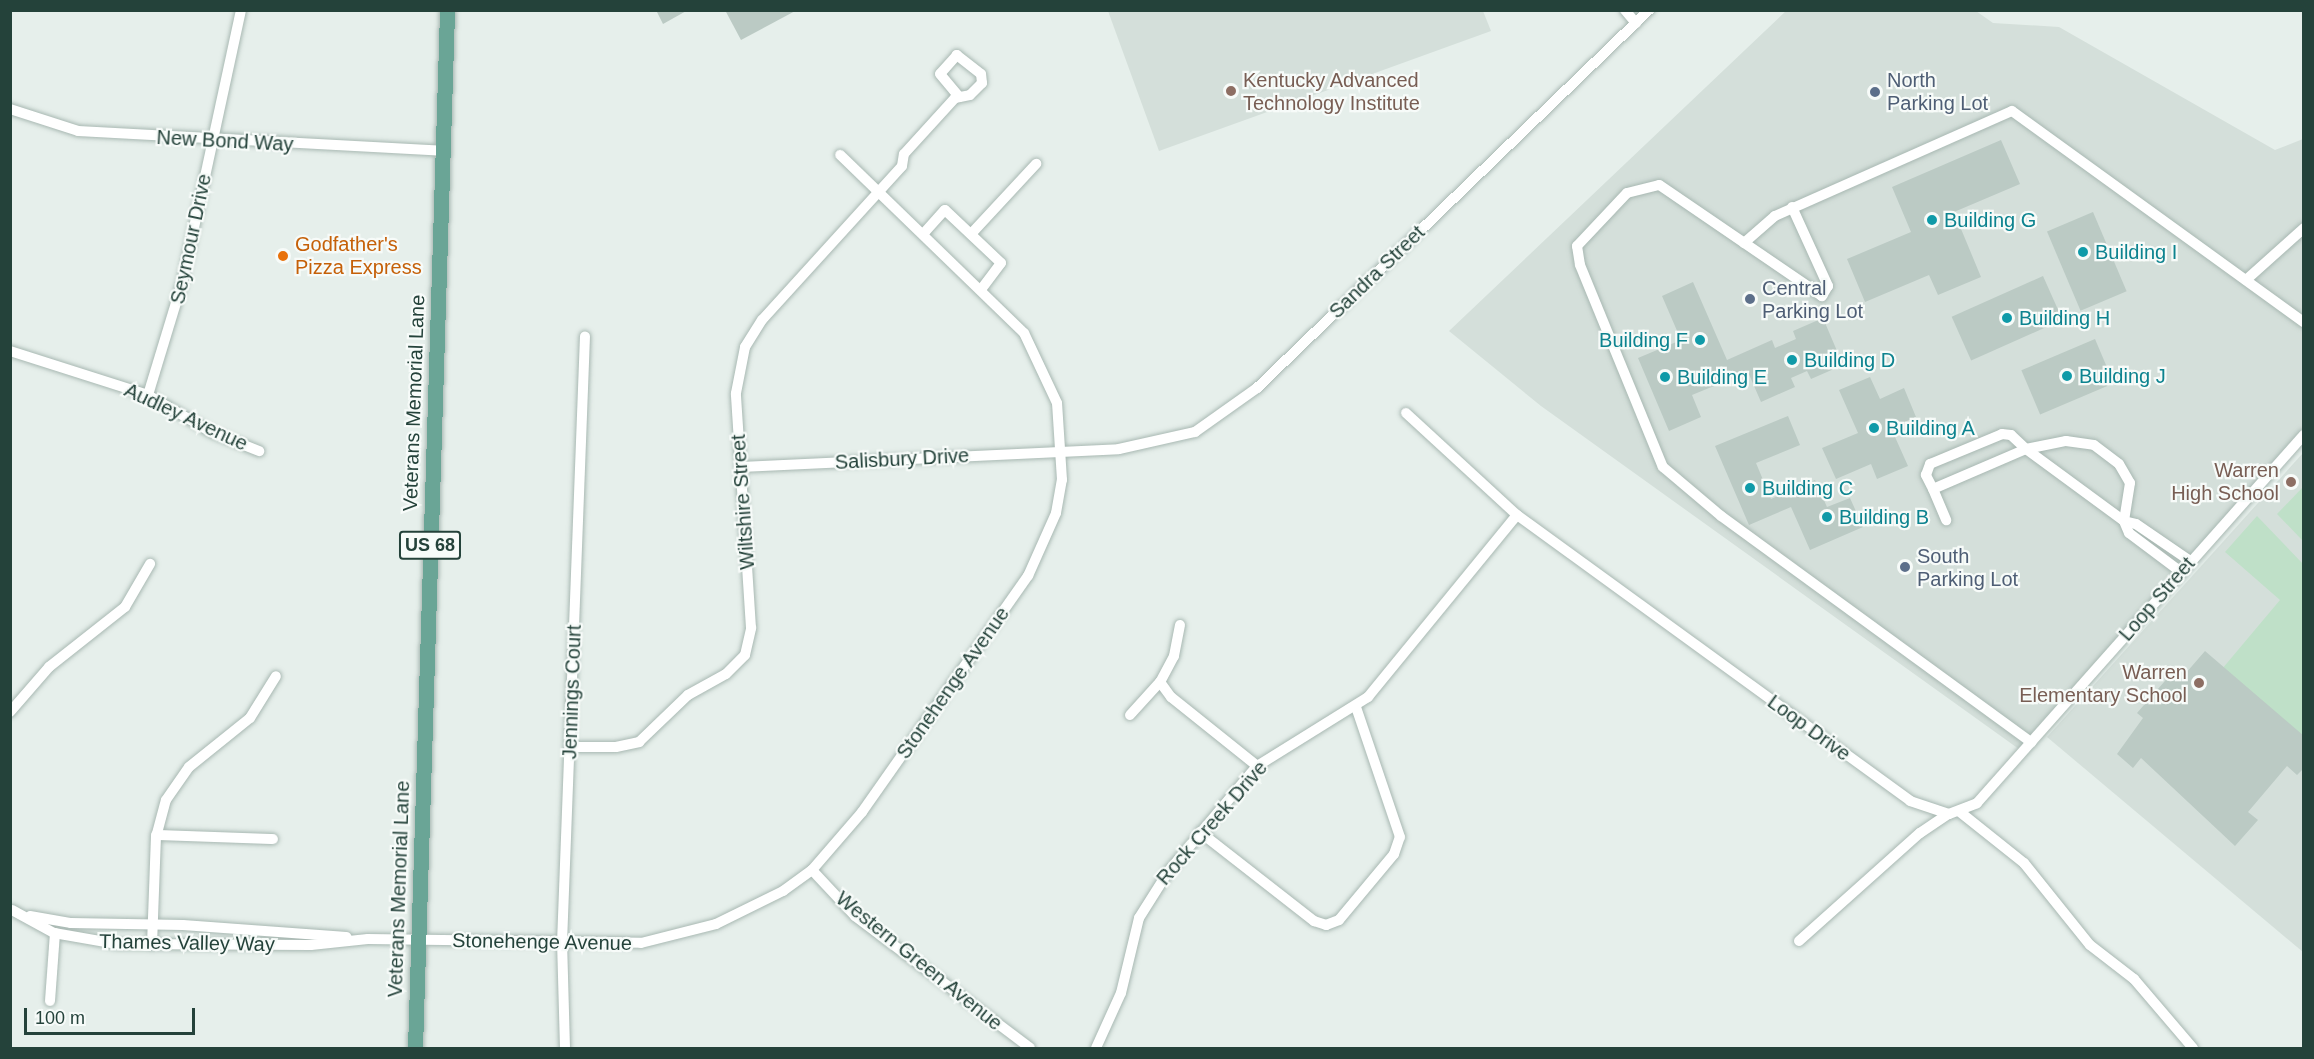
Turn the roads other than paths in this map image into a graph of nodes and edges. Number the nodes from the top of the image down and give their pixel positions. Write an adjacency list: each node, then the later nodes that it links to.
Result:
1 (241, 10): 8 (street, Seymour Drive)
2 (447, 10): 9 (main road, Veterans Memorial Lane / US 68)
3 (1625, 10): 5 (street)
4 (1649, 10): 5 (street, Sandra Street)
5 (1636, 23): 28 (street, Sandra Street)
6 (959, 97): 12 (street, Wiltshire Street)
7 (10, 109): 8 (street, New Bond Way)
8 (211, 141): 9 (street, New Bond Way); 23 (street, Seymour Drive)
9 (442, 151): 57 (main road, Veterans Memorial Lane / US 68)
10 (840, 155): 12 (street, Stonehenge Avenue)
11 (1036, 164): 16 (street)
12 (880, 192): 15 (street, Stonehenge Avenue); 31 (street, Wiltshire Street)
13 (1792, 207): 17 (street); 17 (street); 18 (street)
14 (2304, 228): 18 (street)
15 (924, 233): 16 (street); 19 (street, Stonehenge Avenue)
16 (971, 234): 19 (street)
17 (1744, 243): 45 (street)
18 (2246, 280): 20 (street)
19 (982, 288): 28 (street, Stonehenge Avenue)
20 (2304, 322)
21 (585, 336): 46 (street, Jennings Court)
22 (10, 351): 23 (street, Audley Avenue)
23 (148, 395): 29 (street, Audley Avenue)
24 (1406, 413): 33 (street, Loop Drive)
25 (2304, 435): 36 (street, Loop Street)
26 (2051, 445): 27 (street); 30 (street); 35 (street)
27 (2026, 449): 30 (street); 32 (street); 32 (street)
28 (1063, 450): 31 (street, Salisbury Drive); 52 (street, Stonehenge Avenue)
29 (259, 451)
30 (2048, 465): 35 (street)
31 (741, 468): 46 (street, Wiltshire Street)
32 (1932, 489): 34 (street)
33 (1517, 515): 42 (street, Rock Creek Drive); 48 (street, Loop Drive)
34 (1946, 520)
35 (2124, 521): 36 (street); 38 (street)
36 (2190, 561): 38 (street, Loop Street)
37 (150, 564): 43 (street)
38 (2181, 572): 45 (street, Loop Street)
39 (1180, 625): 41 (street)
40 (276, 676): 50 (street)
41 (1160, 682): 44 (street); 47 (street)
42 (1356, 707): 47 (street, Rock Creek Drive); 49 (street)
43 (10, 712)
44 (1130, 715)
45 (2031, 742): 48 (street, Loop Street)
46 (570, 747): 59 (street, Jennings Court)
47 (1257, 766): 49 (street, Rock Creek Drive)
48 (1954, 813): 58 (street, Loop Street); 66 (street, Loop Drive)
49 (1200, 832): 65 (street, Rock Creek Drive)
50 (156, 835): 51 (street); 54 (street)
51 (273, 839)
52 (812, 870): 59 (street, Stonehenge Avenue); 64 (street, Western Green Avenue)
53 (11, 910): 54 (street, Thames Valley Way); 55 (street, Thames Valley Way)
54 (153, 924): 56 (street, Thames Valley Way); 60 (street)
55 (55, 933): 60 (street, Thames Valley Way); 61 (street)
56 (368, 939): 57 (street, Thames Valley Way); 60 (street, Thames Valley Way)
57 (418, 940): 59 (street, Stonehenge Avenue); 62 (main road, Veterans Memorial Lane / US 68)
58 (1799, 941)
59 (562, 943): 63 (street, Jennings Court)
60 (152, 945)
61 (50, 1001)
62 (415, 1048)
63 (565, 1048)
64 (1030, 1048)
65 (1096, 1048)
66 (2193, 1048)

